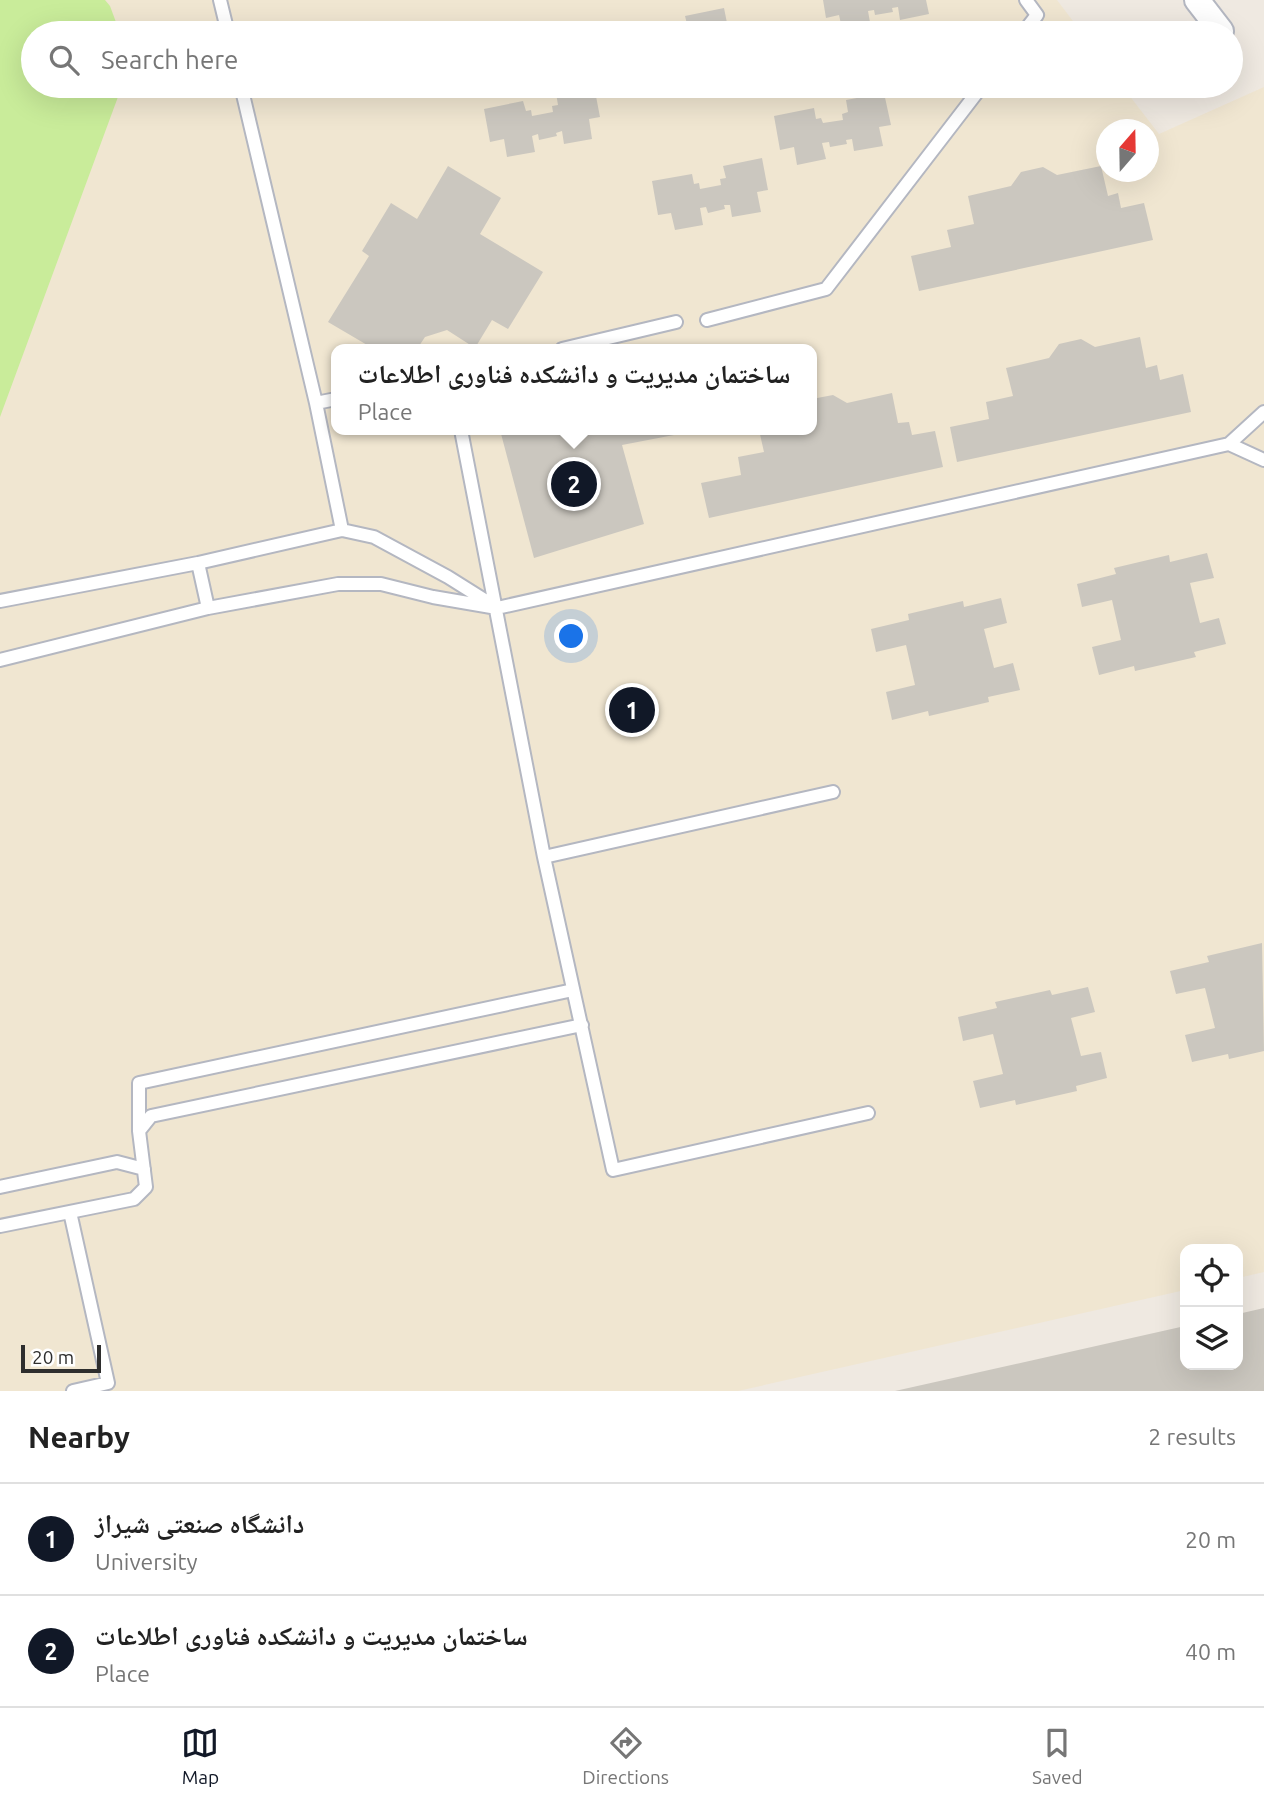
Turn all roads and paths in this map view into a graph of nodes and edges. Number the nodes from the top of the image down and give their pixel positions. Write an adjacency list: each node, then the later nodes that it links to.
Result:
1 (220, 0): 4 (lane)
2 (1026, 0): 5 (lane)
3 (1197, 0): 6 (street)
4 (225, 21)
5 (1032, 21)
6 (1213, 21)
7 (244, 98): 13 (lane)
8 (973, 98): 9 (lane)
9 (707, 320)
10 (676, 322): 11 (lane)
11 (583, 344)
12 (331, 400): 13 (lane)
13 (316, 403): 18 (lane)
14 (1264, 412): 16 (lane)
15 (462, 435): 22 (lane)
16 (1229, 444): 17 (lane); 22 (lane)
17 (1264, 460)
18 (342, 530): 19 (lane); 22 (lane)
19 (198, 564): 20 (lane); 21 (lane)
20 (0, 601)
21 (208, 608): 22 (lane); 23 (lane)
22 (497, 608): 25 (lane)
23 (0, 660)
24 (833, 792): 25 (lane)
25 (544, 857): 26 (lane)
26 (573, 990): 27 (lane); 29 (lane)
27 (582, 1025): 28 (lane); 29 (lane)
28 (868, 1113)
29 (139, 1131): 30 (lane)
30 (144, 1169): 31 (lane); 32 (lane)
31 (0, 1187)
32 (70, 1212): 33 (lane); 34 (lane)
33 (0, 1226)
34 (73, 1391)

